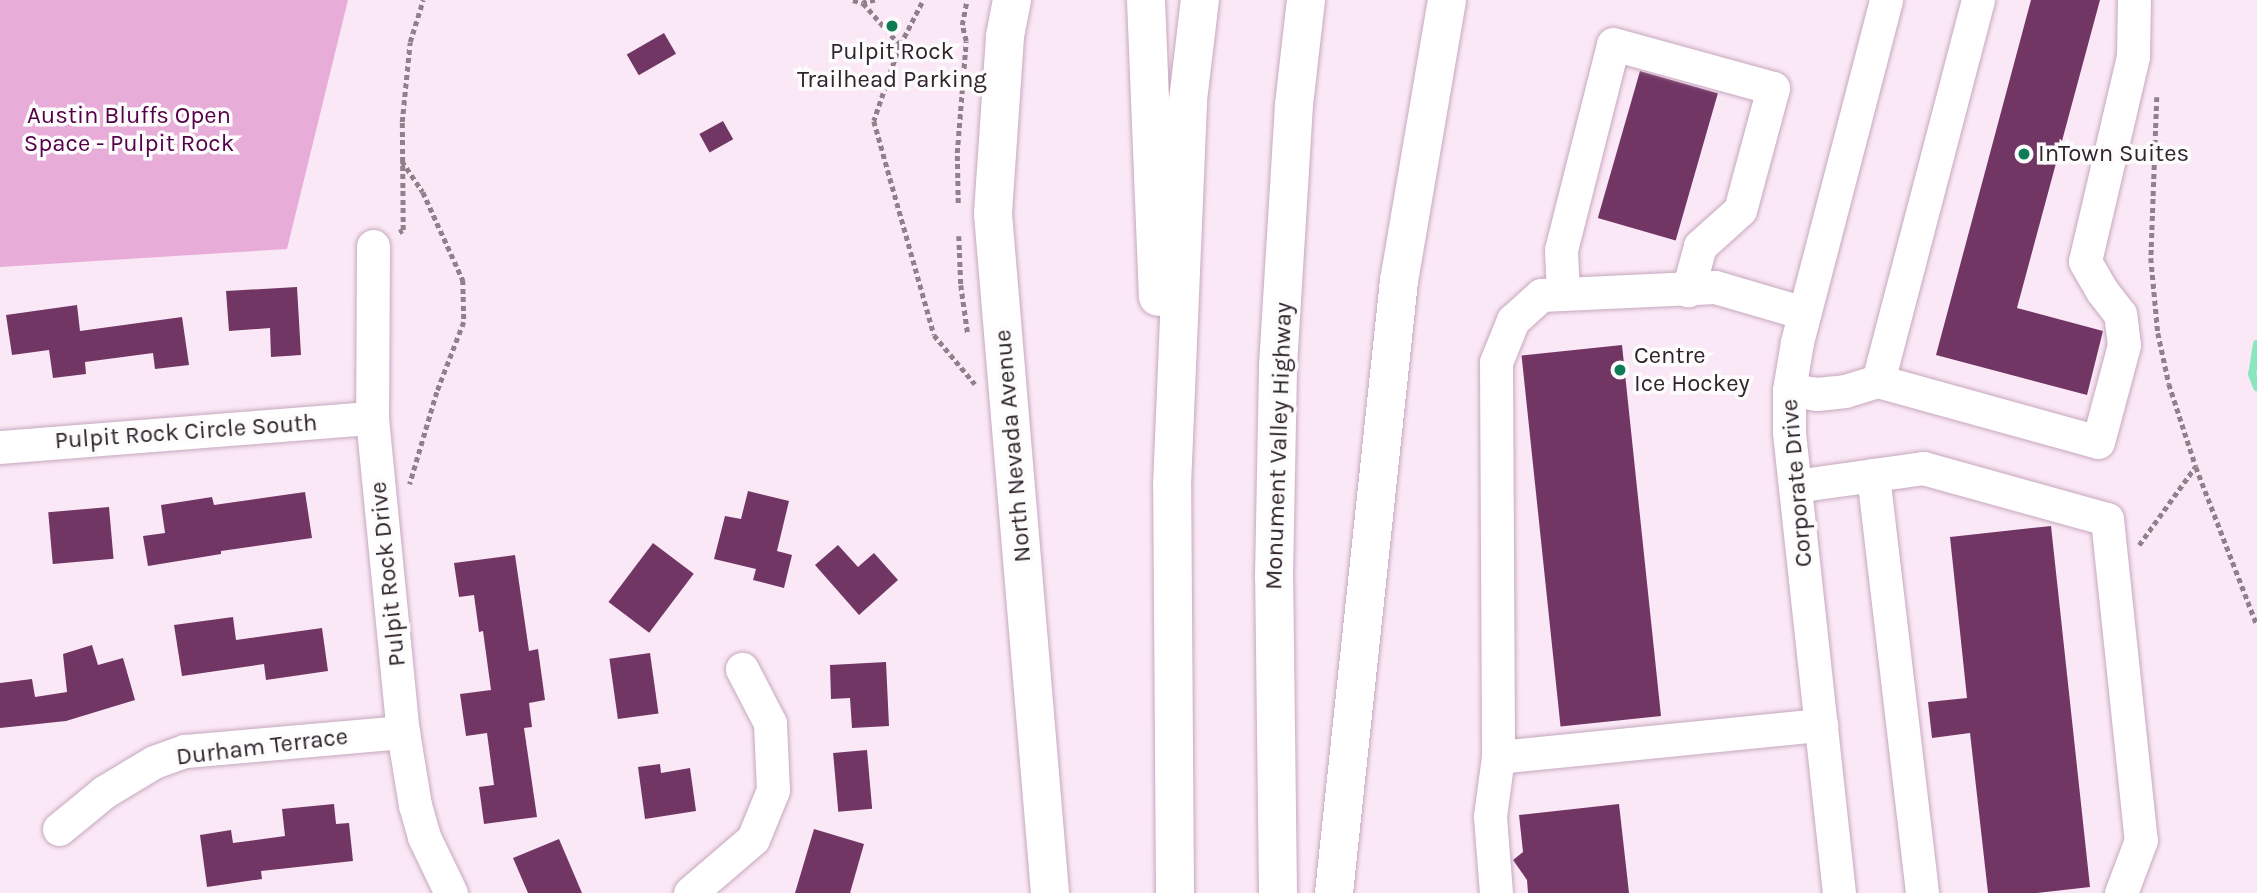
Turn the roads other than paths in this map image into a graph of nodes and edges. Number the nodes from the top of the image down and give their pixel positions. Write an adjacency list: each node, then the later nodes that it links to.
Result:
1 (1012, 0): 27 (main road, North Nevada Avenue)
2 (1146, 0): 19 (main road)
3 (1200, 0): 19 (main road)
4 (1306, 0): 29 (main road, Monument Valley Highway)
5 (1447, 0): 30 (main road)
6 (1886, 0): 12 (street, Corporate Drive)
7 (1978, 0): 13 (street)
8 (2134, 0): 13 (street)
9 (373, 246): 15 (street, Pulpit Rock Drive)
10 (1688, 290): 11 (street); 11 (street); 12 (street)
11 (1563, 294): 23 (street)
12 (1804, 313): 14 (street, Corporate Drive)
13 (1878, 382): 14 (street)
14 (1789, 390): 18 (street, Corporate Drive)
15 (372, 418): 16 (street, Pulpit Rock Circle South); 22 (street, Pulpit Rock Drive)
16 (0, 447)
17 (1873, 475): 18 (street); 33 (street); 34 (street)
18 (1795, 486): 21 (street, Corporate Drive)
19 (1172, 592): 28 (main road)
20 (742, 669): 26 (street)
21 (1821, 725): 23 (street); 32 (street, Corporate Drive)
22 (403, 732): 24 (street, Durham Terrace); 25 (street, Pulpit Rock Drive)
23 (1499, 757): 31 (street)
24 (60, 829)
25 (451, 893)
26 (691, 893)
27 (1050, 893)
28 (1175, 893)
29 (1278, 893)
30 (1334, 893)
31 (1496, 893)
32 (1839, 893)
33 (1922, 893)
34 (2121, 893)

